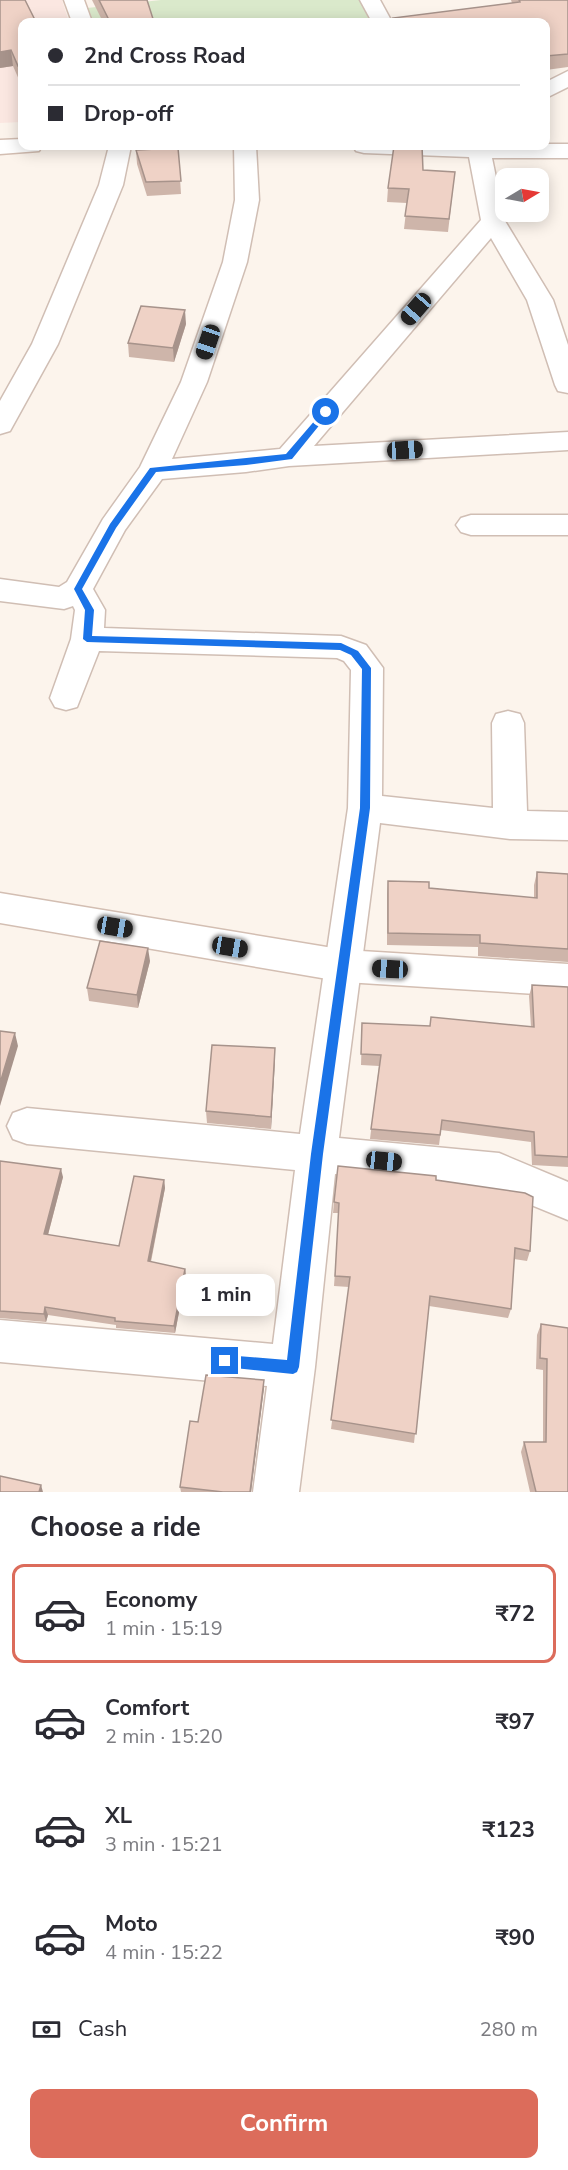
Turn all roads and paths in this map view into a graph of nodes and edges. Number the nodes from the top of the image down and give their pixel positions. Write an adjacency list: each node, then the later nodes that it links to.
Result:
1 (74, 0): 3 (street)
2 (370, 0): 4 (street)
3 (81, 18)
4 (380, 18)
5 (568, 78): 6 (street)
6 (550, 89)
7 (18, 146): 8 (street)
8 (0, 147)
9 (550, 149): 15 (street)
10 (119, 150): 18 (street)
11 (245, 150): 21 (street)
12 (465, 150): 14 (street)
13 (498, 150): 14 (street)
14 (479, 151): 16 (street)
15 (568, 151)
16 (493, 221): 17 (street); 20 (street)
17 (568, 385)
18 (0, 425)
19 (568, 441): 20 (street)
20 (289, 457): 21 (street)
21 (153, 470): 24 (street)
22 (471, 525): 23 (street)
23 (568, 525)
24 (78, 589): 25 (street); 26 (street)
25 (0, 590)
26 (87, 639): 27 (street); 29 (street)
27 (66, 698)
28 (508, 723): 30 (street)
29 (365, 808): 30 (street); 33 (street)
30 (510, 825): 31 (street)
31 (568, 826)
32 (0, 908): 33 (street)
33 (345, 966): 34 (street); 36 (street)
34 (568, 980)
35 (27, 1126): 36 (street)
36 (317, 1154): 37 (street); 39 (street)
37 (568, 1201)
38 (0, 1341): 39 (street)
39 (293, 1367): 40 (street)
40 (276, 1492)

